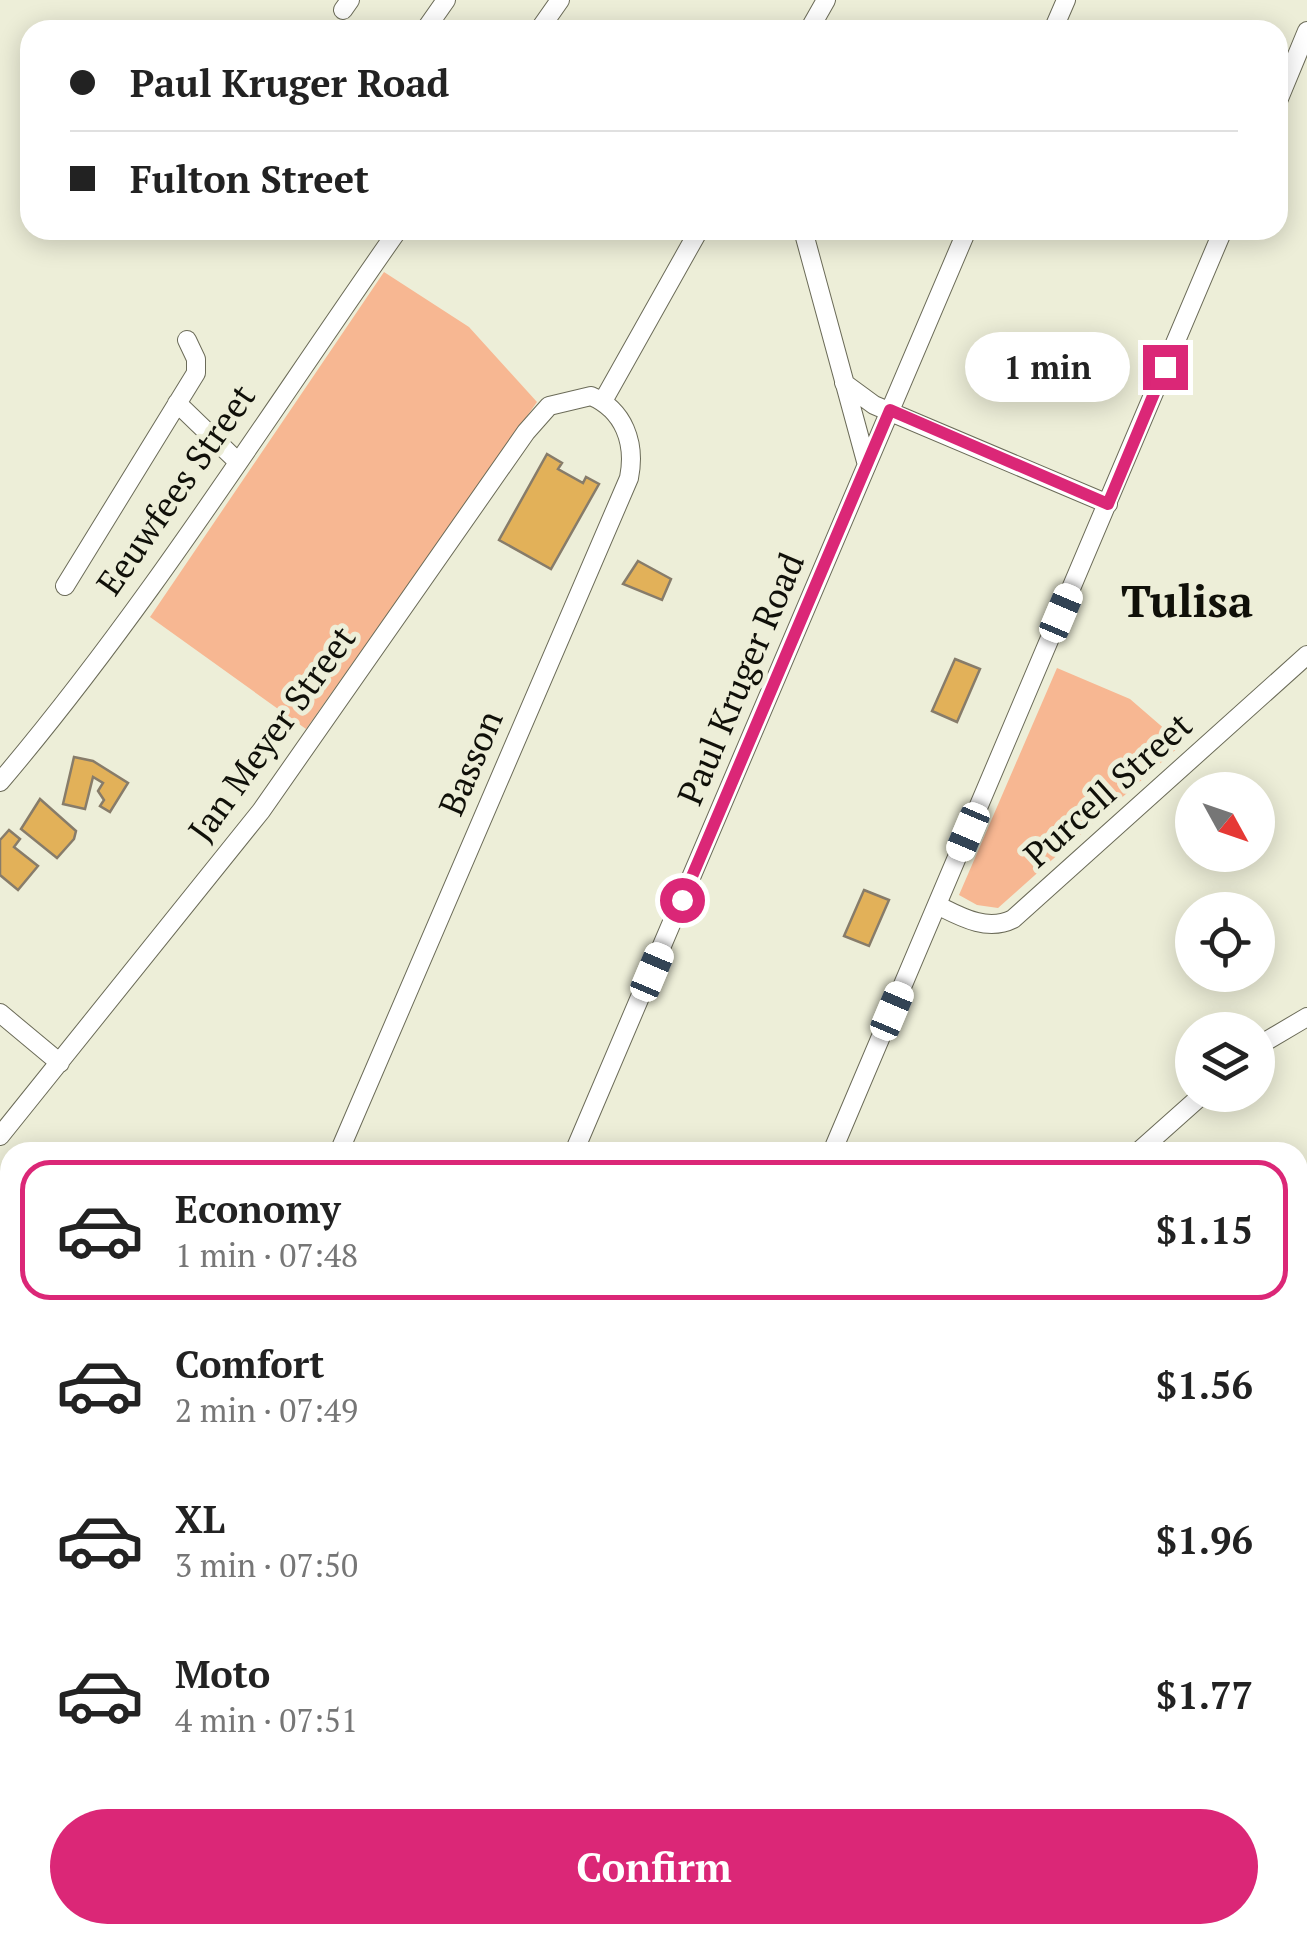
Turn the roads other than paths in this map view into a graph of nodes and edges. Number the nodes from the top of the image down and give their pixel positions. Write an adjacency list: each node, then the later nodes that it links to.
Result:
1 (1307, 31): 2 (street)
2 (1288, 77)
3 (391, 240): 13 (street, Eeuwfees Street)
4 (693, 240): 10 (street)
5 (806, 240): 9 (street)
6 (964, 240): 12 (street, Paul Kruger Road)
7 (1219, 240): 15 (street)
8 (187, 340): 11 (street)
9 (844, 384): 12 (street); 14 (street)
10 (604, 402): 23 (street, Jan Meyer Street); 26 (street, Basson)
11 (177, 403): 13 (street); 16 (street)
12 (890, 410): 14 (street, Paul Kruger Road); 15 (street)
13 (236, 460): 18 (street, Eeuwfees Street)
14 (867, 466): 27 (street, Paul Kruger Road)
15 (1108, 504): 19 (street)
16 (65, 586)
17 (1307, 655): 19 (street, Purcell Street)
18 (0, 782)
19 (937, 905): 28 (street)
20 (0, 1014): 23 (street)
21 (1307, 1018): 22 (street)
22 (1275, 1036)
23 (60, 1062): 25 (street, Jan Meyer Street)
24 (1183, 1112): 29 (street)
25 (0, 1136)
26 (343, 1142)
27 (578, 1142)
28 (836, 1142)
29 (1149, 1142)

